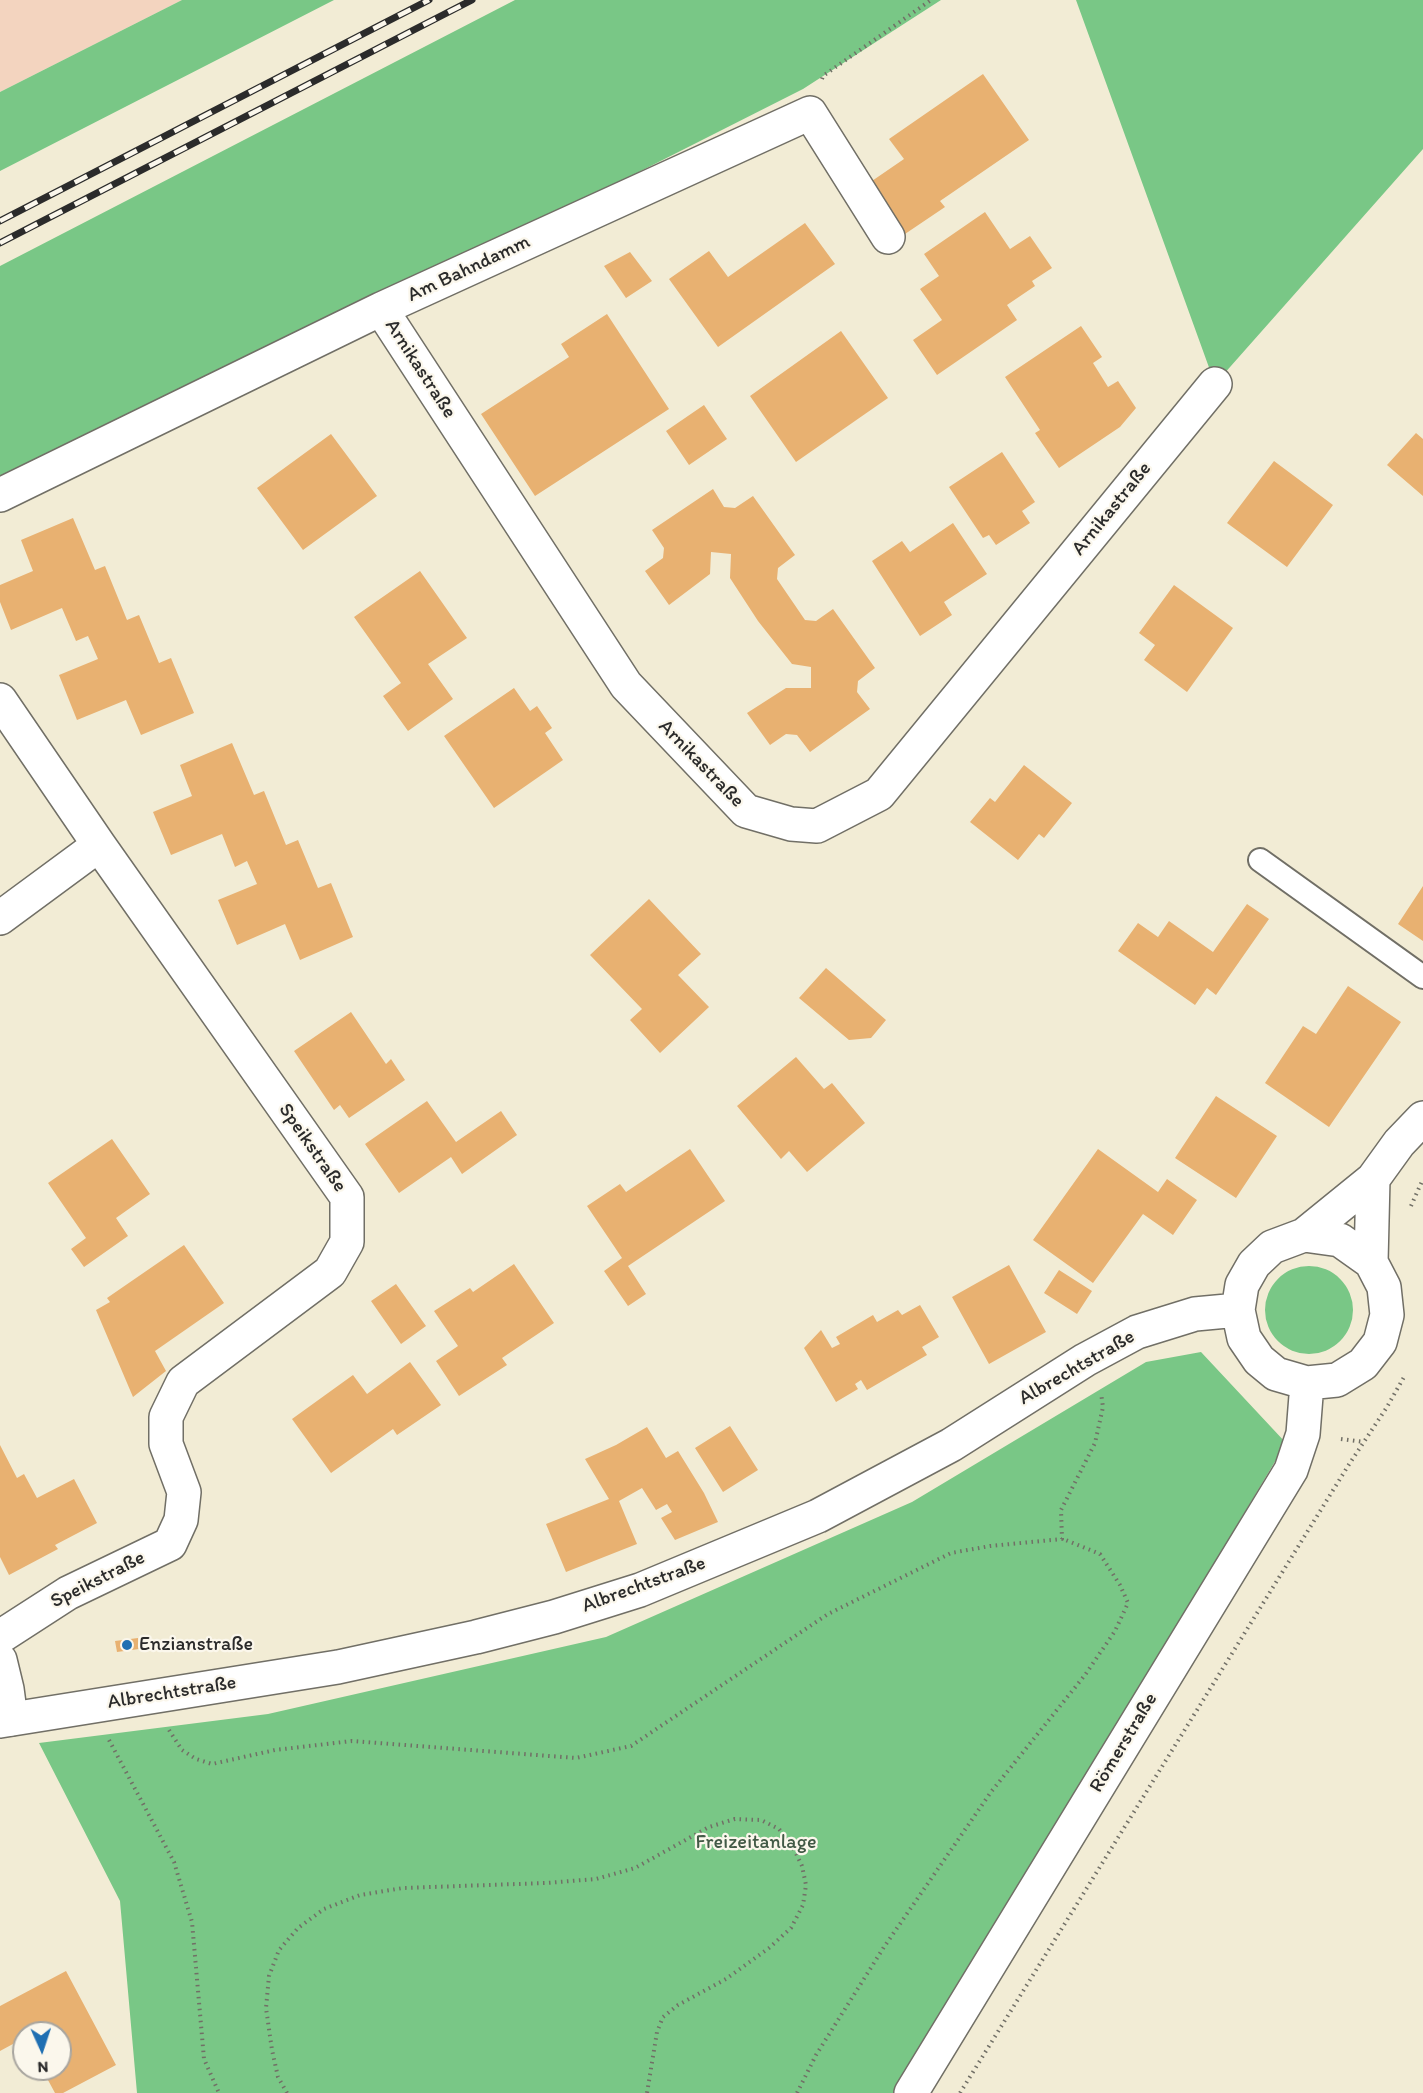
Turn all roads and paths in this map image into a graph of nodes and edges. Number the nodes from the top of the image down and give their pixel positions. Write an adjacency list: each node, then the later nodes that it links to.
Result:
1 (931, 0): 2 (path)
2 (810, 113): 3 (street); 4 (street, Am Bahndamm)
3 (888, 237)
4 (381, 309): 5 (street, Arnikastraße); 6 (street, Am Bahndamm)
5 (1215, 384)
6 (0, 495)
7 (0, 700): 8 (street, Speikstraße)
8 (99, 845): 10 (street); 25 (street, Speikstraße)
9 (1260, 860): 11 (lane)
10 (0, 918)
11 (1423, 977)
12 (1423, 1118): 13 (street)
13 (1373, 1179): 16 (street); 17 (street)
14 (1423, 1179): 15 (path)
15 (1407, 1214)
16 (1304, 1235): 17 (street); 18 (street)
17 (1371, 1262): 20 (street)
18 (1238, 1310): 20 (street); 27 (street, Albrechtstraße)
19 (1407, 1370): 23 (path)
20 (1307, 1383): 22 (street, Römerstraße)
21 (1101, 1393): 24 (path)
22 (1303, 1434): 23 (path); 34 (street, Römerstraße)
23 (1364, 1442): 35 (path)
24 (1062, 1539): 27 (path); 33 (path)
25 (0, 1637)
26 (0, 1660): 29 (street)
27 (158, 1695): 28 (street, Albrechtstraße)
28 (91, 1705): 29 (street, Albrechtstraße); 30 (path)
29 (5, 1720)
30 (219, 2093)
31 (287, 2093): 32 (path)
32 (647, 2093)
33 (797, 2093)
34 (911, 2093)
35 (960, 2093)

